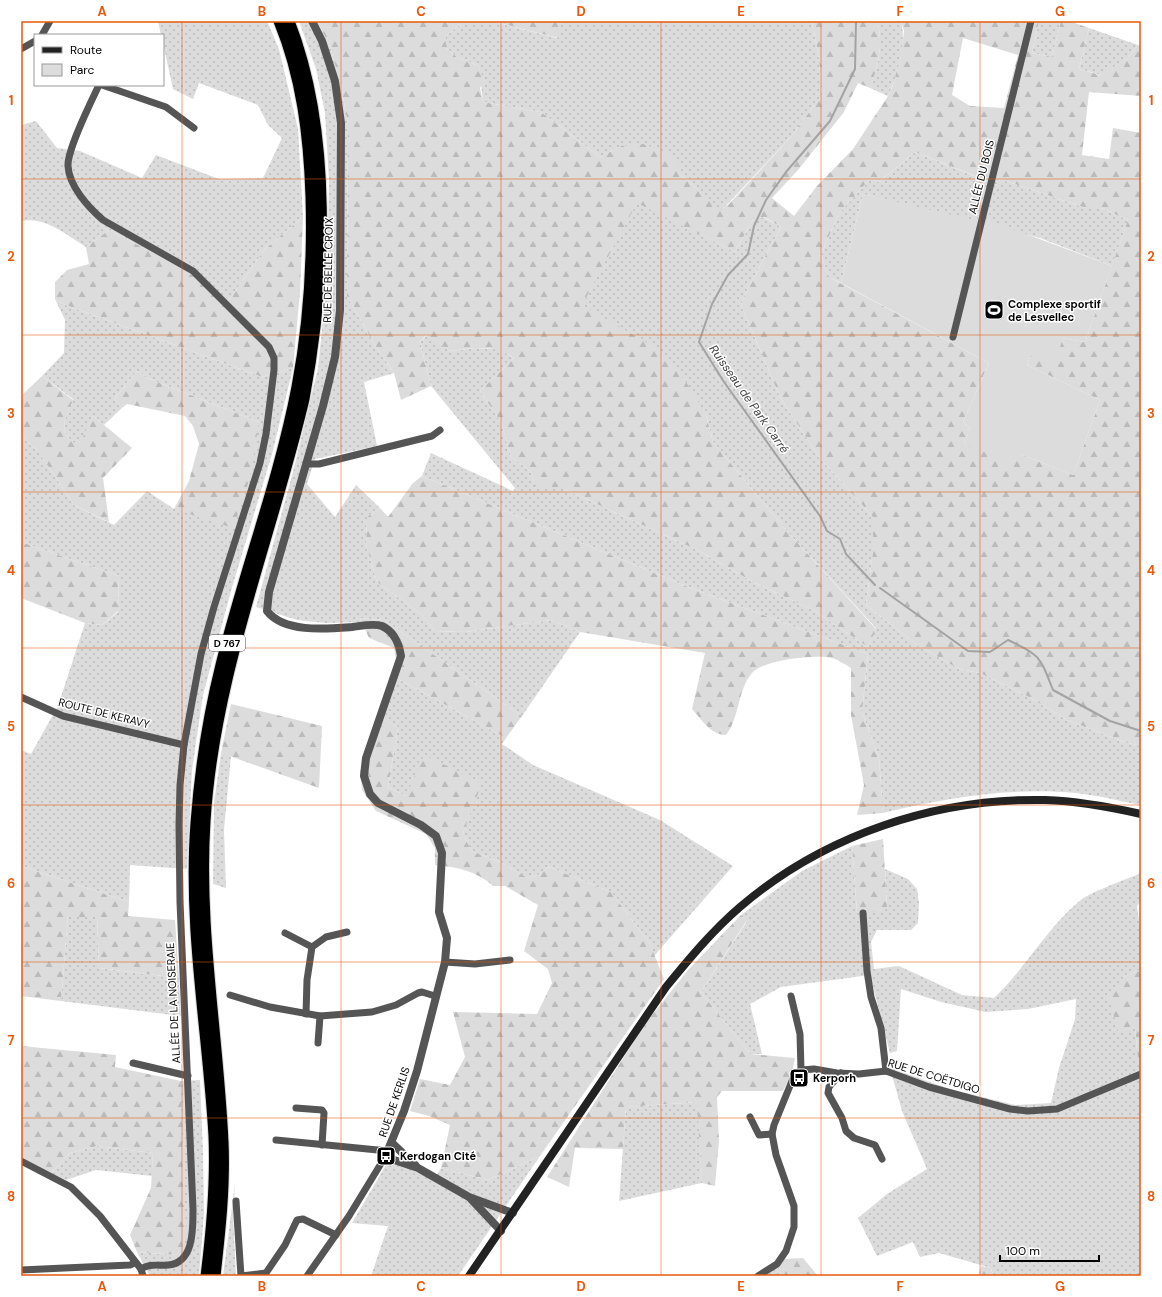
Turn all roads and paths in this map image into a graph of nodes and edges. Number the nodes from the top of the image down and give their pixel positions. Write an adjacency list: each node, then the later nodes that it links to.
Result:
1 (50, 21): 6 (street)
2 (279, 21): 55 (highway, D 767)
3 (289, 21): 56 (highway, D 767)
4 (312, 21): 14 (street, RUE DE BELLE CROIX)
5 (1031, 21): 12 (street, ALLÉE DU BOIS)
6 (43, 34)
7 (34, 42): 8 (street)
8 (21, 49)
9 (100, 86): 17 (street, ALLÉE DE LA NOISERAIE)
10 (103, 86): 11 (street)
11 (194, 128)
12 (953, 338)
13 (440, 430): 14 (street)
14 (307, 464): 15 (street, RUE DE BELLE CROIX)
15 (267, 611): 24 (street, RUE DE KERLIS)
16 (21, 697): 17 (street, ROUTE DE KERAVY)
17 (184, 744): 36 (street, ALLÉE DE LA NOISERAIE)
18 (1141, 814): 49 (main road)
19 (863, 913): 33 (street)
20 (347, 932): 22 (street)
21 (285, 933): 22 (street)
22 (312, 947): 28 (street)
23 (510, 960): 24 (street)
24 (445, 962): 26 (street, RUE DE KERLIS)
25 (230, 995): 28 (street)
26 (435, 996): 29 (street); 41 (street, RUE DE KERLIS)
27 (791, 996): 32 (street)
28 (306, 1014): 29 (street)
29 (320, 1016): 30 (street)
30 (318, 1043)
31 (133, 1063): 36 (street)
32 (801, 1070): 34 (street, RUE DE COËTDIGO); 39 (street)
33 (886, 1071): 34 (street, RUE DE COËTDIGO); 35 (street, RUE DE COËTDIGO)
34 (841, 1073): 44 (street)
35 (1141, 1074)
36 (188, 1076): 54 (street, ALLÉE DE LA NOISERAIE)
37 (296, 1108): 42 (street)
38 (750, 1117): 39 (street)
39 (772, 1134): 60 (street)
40 (276, 1140): 42 (street)
41 (392, 1143): 43 (street, RUE DE KERLIS); 46 (street)
42 (322, 1145): 43 (street)
43 (387, 1154): 46 (street); 51 (street, RUE DE KERLIS)
44 (882, 1159)
45 (21, 1161): 52 (street)
46 (418, 1168): 47 (street)
47 (469, 1197): 49 (street); 50 (street)
48 (236, 1202): 57 (street)
49 (513, 1213): 50 (main road)
50 (501, 1231): 59 (main road)
51 (336, 1235): 57 (street); 58 (street, RUE DE KERLIS)
52 (135, 1263): 53 (street); 54 (street)
53 (21, 1270)
54 (142, 1273)
55 (206, 1276)
56 (215, 1276)
57 (241, 1276)
58 (307, 1276)
59 (469, 1276)
60 (758, 1276)

